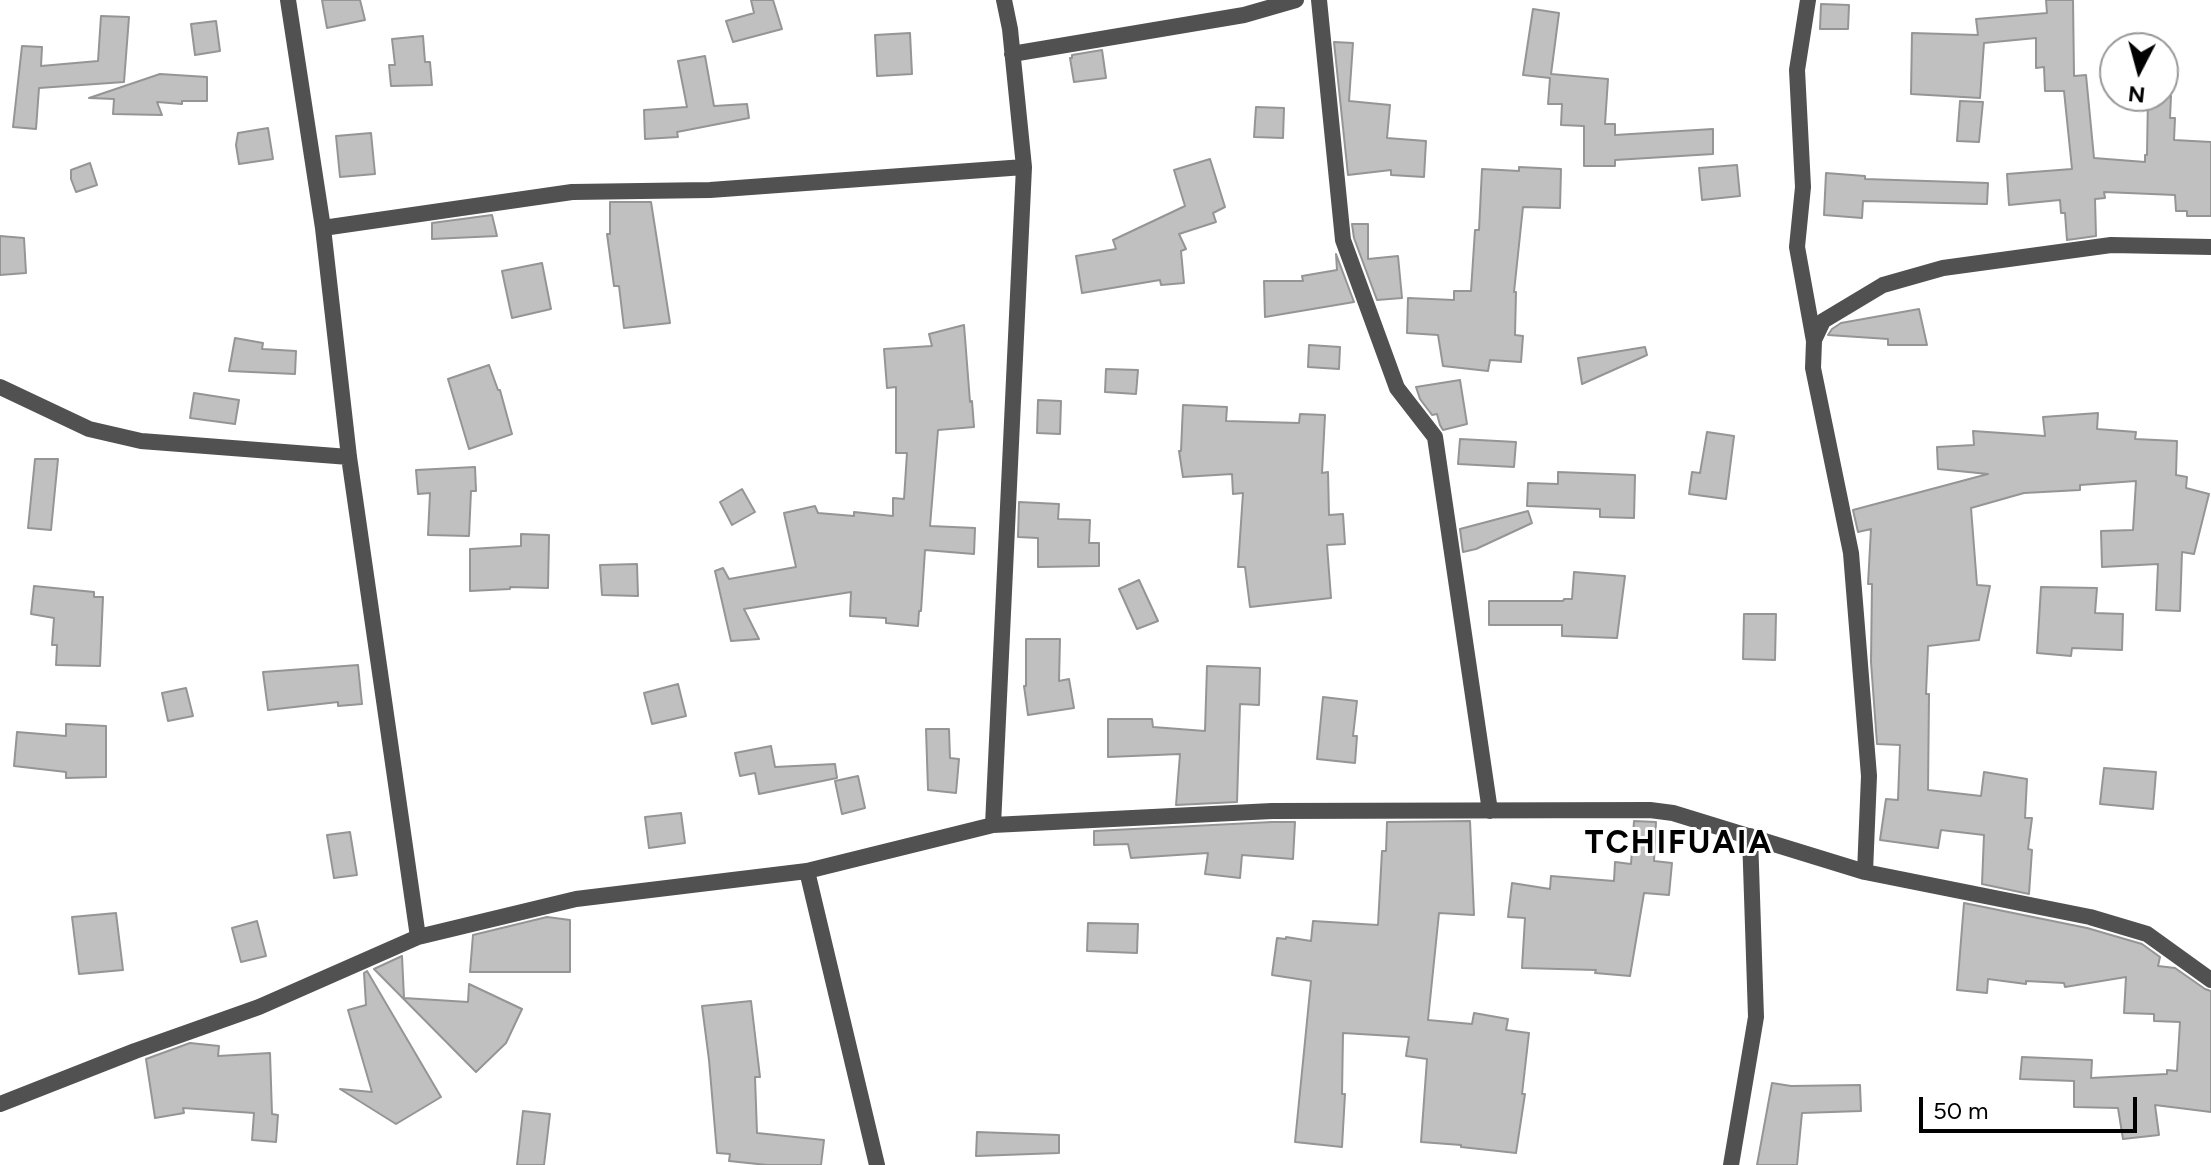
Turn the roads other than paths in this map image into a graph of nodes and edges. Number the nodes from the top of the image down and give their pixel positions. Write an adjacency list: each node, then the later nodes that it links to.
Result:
1 (288, 0): 8 (street)
2 (1004, 0): 6 (street)
3 (1296, 0): 6 (street)
4 (1319, 0): 13 (street)
5 (1808, 0): 10 (street)
6 (1012, 54): 7 (street)
7 (1024, 167): 8 (street); 14 (street)
8 (323, 228): 12 (street)
9 (2211, 247): 10 (street)
10 (1814, 341): 17 (street)
11 (0, 387): 12 (street)
12 (349, 457): 18 (street)
13 (1490, 811): 14 (street); 15 (street)
14 (993, 825): 16 (street)
15 (1750, 836): 17 (street); 22 (street)
16 (807, 871): 18 (street); 21 (street)
17 (1865, 872): 19 (street)
18 (418, 937): 20 (street)
19 (2211, 980)
20 (0, 1104)
21 (877, 1165)
22 (1731, 1165)

